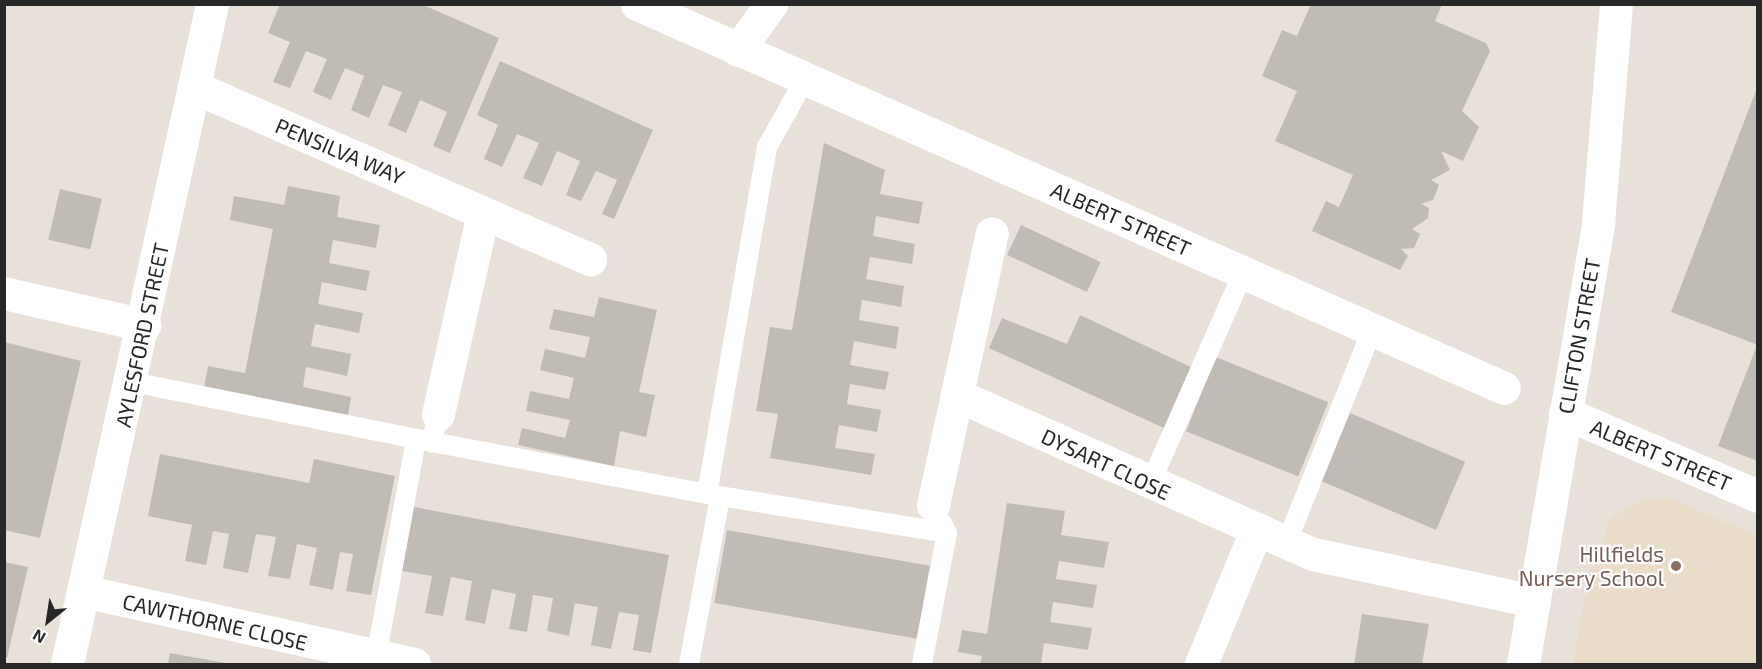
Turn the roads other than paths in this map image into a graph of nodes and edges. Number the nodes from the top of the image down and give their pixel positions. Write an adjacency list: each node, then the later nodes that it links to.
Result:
1 (212, 4): 7 (street, AYLESFORD STREET)
2 (637, 4): 5 (street, ALBERT STREET)
3 (771, 4): 5 (street)
4 (1616, 4): 18 (street, CLIFTON STREET)
5 (738, 50): 6 (street, ALBERT STREET)
6 (805, 79): 11 (street, ALBERT STREET); 21 (lane)
7 (196, 88): 8 (street, PENSILVA WAY); 13 (street, AYLESFORD STREET)
8 (483, 213): 10 (street, PENSILVA WAY); 19 (street)
9 (992, 233): 17 (street)
10 (590, 259)
11 (1244, 273): 14 (street, ALBERT STREET); 20 (lane)
12 (4, 293): 13 (street)
13 (144, 325): 15 (street, AYLESFORD STREET)
14 (1372, 330): 16 (street, ALBERT STREET); 25 (lane)
15 (132, 382): 19 (lane); 26 (street, AYLESFORD STREET)
16 (1504, 388)
17 (957, 395): 20 (street, DYSART CLOSE); 23 (street)
18 (1565, 413): 22 (street, ALBERT STREET); 27 (street, CLIFTON STREET)
19 (428, 432): 21 (lane); 29 (lane)
20 (1150, 484): 24 (street, DYSART CLOSE)
21 (713, 495): 23 (lane); 32 (lane)
22 (1758, 496)
23 (940, 519): 33 (lane)
24 (1255, 533): 25 (street, DYSART CLOSE); 34 (street)
25 (1286, 544): 27 (street, DYSART CLOSE)
26 (87, 592): 28 (street, CAWTHORNE CLOSE); 30 (street, AYLESFORD STREET)
27 (1534, 601): 35 (street, CLIFTON STREET)
28 (341, 658): 29 (street, CAWTHORNE CLOSE)
29 (376, 658): 31 (street, CAWTHORNE CLOSE)
30 (67, 664)
31 (414, 664)
32 (689, 664)
33 (922, 664)
34 (1202, 664)
35 (1523, 664)

